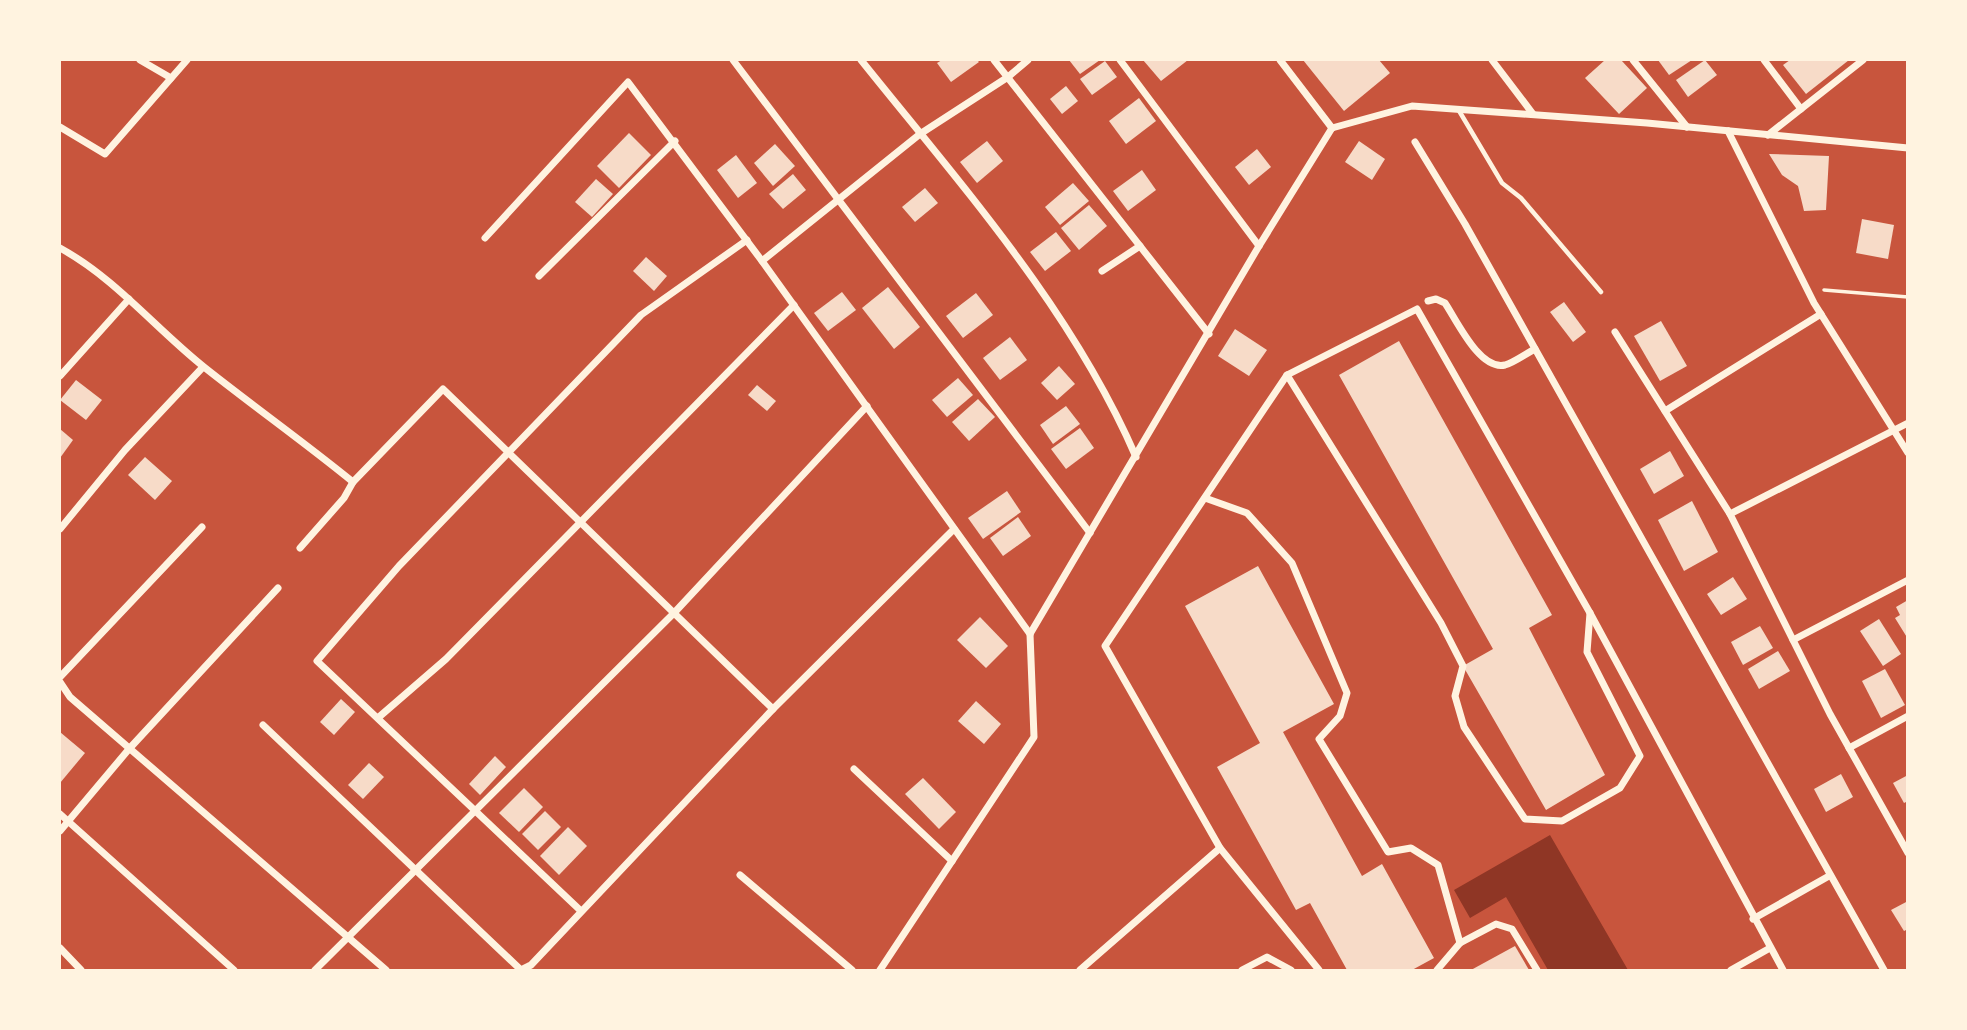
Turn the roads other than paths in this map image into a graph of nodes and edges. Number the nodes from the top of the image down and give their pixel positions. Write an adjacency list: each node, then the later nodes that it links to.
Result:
1 (140, 60): 13 (street)
2 (187, 60): 13 (street)
3 (733, 60): 27 (street)
4 (861, 60): 22 (street)
5 (994, 60): 14 (street)
6 (1028, 60): 14 (street)
7 (1120, 60): 31 (street)
8 (1280, 60): 20 (street)
9 (1492, 60): 17 (street)
10 (1633, 60): 19 (street)
11 (1764, 60): 16 (street)
12 (1863, 60): 16 (street)
13 (171, 78): 18 (street)
14 (1008, 78): 22 (street); 30 (street)
15 (1458, 109): 17 (street); 20 (street); 36 (lane)
16 (1801, 109): 23 (street)
17 (1534, 114): 19 (street)
18 (60, 127)
19 (1687, 127): 21 (street)
20 (1332, 128): 31 (street)
21 (1728, 131): 23 (street); 40 (street)
22 (920, 134): 27 (street); 53 (street)
23 (1768, 136): 26 (street)
24 (675, 141): 28 (street); 29 (street); 35 (street)
25 (1415, 142): 43 (street)
26 (1908, 148)
27 (838, 197): 33 (street); 61 (street)
28 (485, 238)
29 (747, 240): 33 (street); 51 (street)
30 (1140, 246): 34 (street); 42 (street)
31 (1259, 246): 42 (street)
32 (60, 251): 37 (street)
33 (762, 261): 39 (street)
34 (1102, 271)
35 (538, 276)
36 (1601, 292)
37 (129, 299): 44 (street); 46 (street)
38 (1428, 301): 43 (street)
39 (794, 305): 47 (street); 57 (street)
40 (1821, 314): 48 (street); 50 (street)
41 (1615, 332): 48 (street)
42 (1209, 334): 53 (street)
43 (1535, 349): 86 (street)
44 (203, 367): 54 (street); 60 (street)
45 (1287, 374): 55 (street); 66 (street); 66 (street)
46 (60, 376)
47 (866, 406): 59 (street); 65 (street)
48 (1665, 411): 56 (street)
49 (1908, 423): 50 (street)
50 (1895, 428): 52 (street); 56 (street)
51 (510, 452): 54 (street); 57 (street); 72 (street)
52 (1908, 453)
53 (1136, 457): 61 (street)
54 (353, 482): 62 (street)
55 (1205, 498): 81 (street); 90 (street)
56 (1730, 514): 68 (street)
57 (582, 521): 65 (street); 72 (street)
58 (202, 527): 69 (street)
59 (954, 528): 67 (street); 70 (street)
60 (60, 529)
61 (1090, 533): 67 (street)
62 (300, 548)
63 (1908, 580): 68 (street)
64 (278, 588): 75 (street)
65 (674, 613): 70 (street); 77 (street)
66 (1590, 613): 88 (street)
67 (1030, 634): 83 (street)
68 (1793, 640): 74 (street)
69 (60, 680): 75 (street)
70 (773, 709): 87 (street)
71 (1908, 716): 74 (street)
72 (379, 717): 77 (street)
73 (262, 725): 84 (street)
74 (1849, 748): 82 (street)
75 (129, 749): 79 (street); 89 (street)
76 (855, 769): 83 (street)
77 (476, 813): 84 (street); 87 (street)
78 (60, 814): 79 (street)
79 (68, 822): 80 (street); 94 (street)
80 (60, 831)
81 (1220, 848): 99 (street); 102 (street)
82 (1908, 853)
83 (952, 862): 98 (street)
84 (417, 870): 87 (street); 89 (street)
85 (740, 875): 97 (street)
86 (1829, 876): 88 (street); 107 (street)
87 (581, 911)
88 (1753, 919): 92 (street)
89 (345, 938): 95 (street); 96 (street)
90 (1460, 943): 103 (street); 104 (street)
91 (60, 948): 93 (street)
92 (1770, 948): 105 (street); 106 (street)
93 (81, 971)
94 (234, 971)
95 (315, 971)
96 (386, 971)
97 (852, 971)
98 (880, 971)
99 (1080, 971)
100 (1242, 971): 101 (street)
101 (1291, 971)
102 (1319, 971)
103 (1437, 971)
104 (1537, 971)
105 (1731, 971)
106 (1783, 971)
107 (1884, 971)

